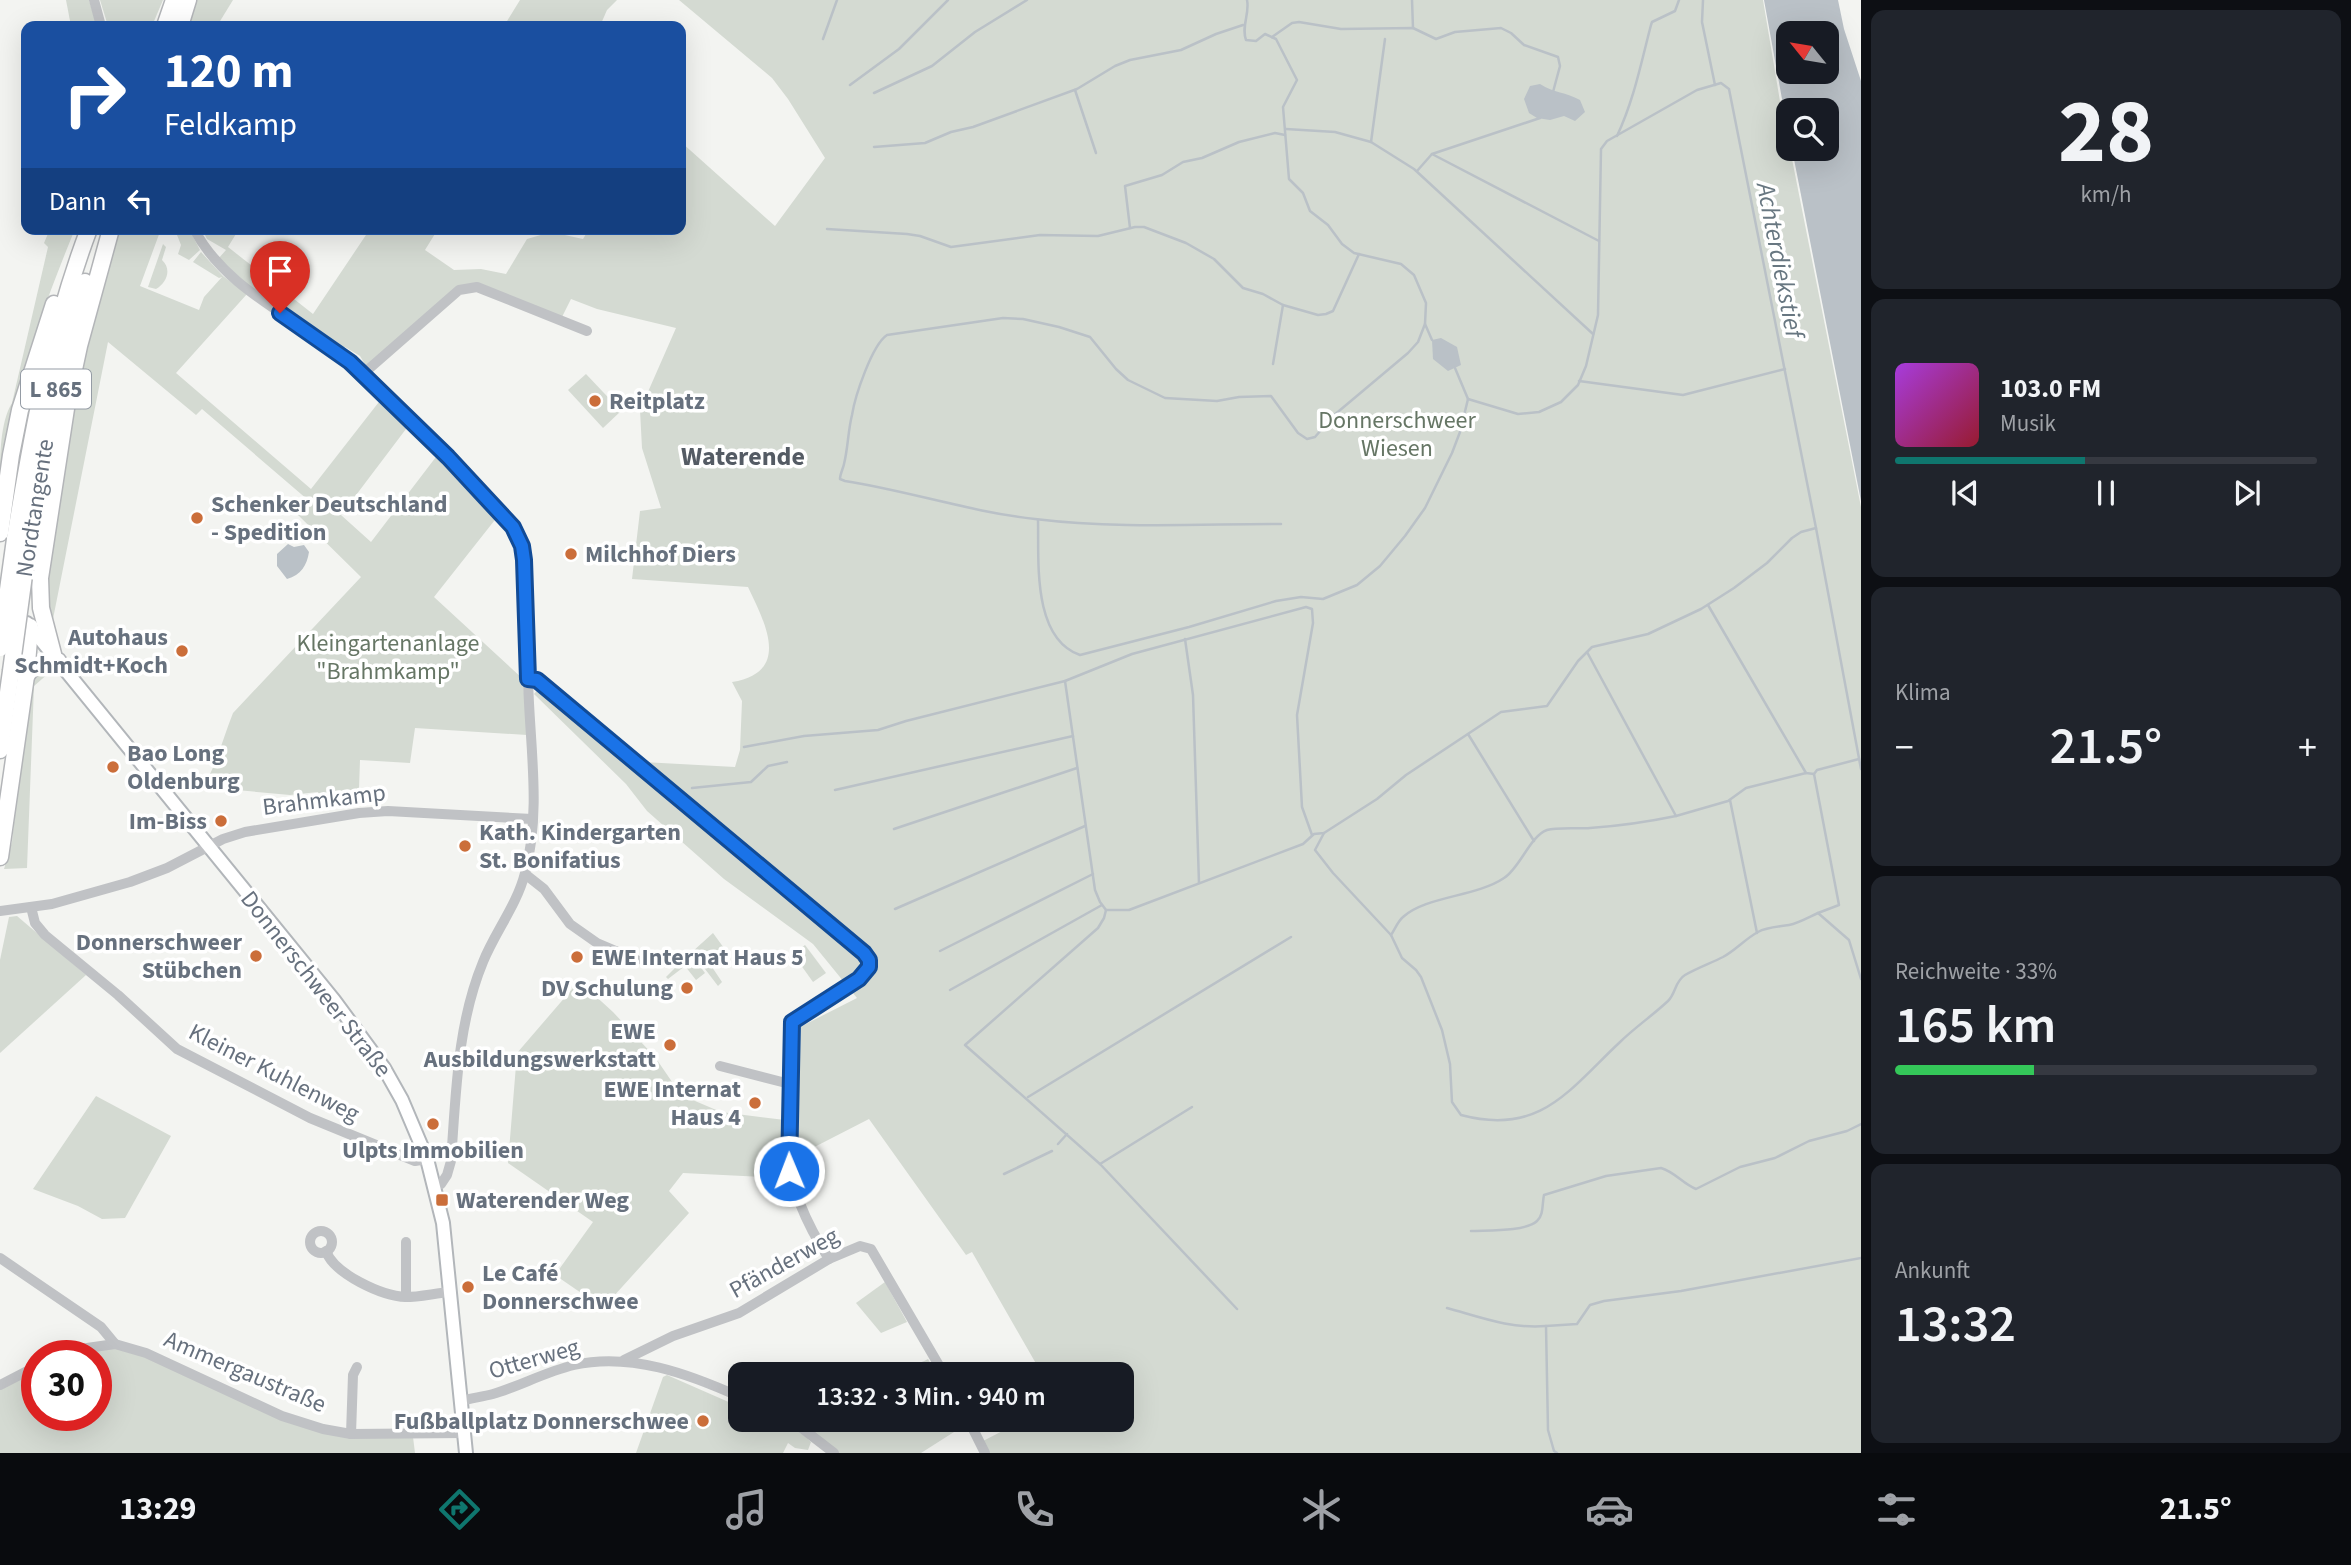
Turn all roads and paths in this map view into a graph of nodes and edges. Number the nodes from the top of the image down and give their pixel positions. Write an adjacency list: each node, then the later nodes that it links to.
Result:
1 (94, 0): 4 (street)
2 (174, 0): 5 (highway)
3 (188, 0): 6 (highway)
4 (100, 21)
5 (167, 21)
6 (182, 21)
7 (80, 235): 14 (highway)
8 (87, 235): 14 (highway, Nordtangente / L 865)
9 (101, 235): 20 (highway, Nordtangente / L 865, bridge)
10 (109, 235): 15 (highway)
11 (197, 235): 13 (street)
12 (587, 331): 13 (street)
13 (363, 374): 21 (street)
14 (8, 536): 18 (highway, Nordtangente, bridge)
15 (39, 592): 16 (highway); 19 (highway)
16 (3, 599): 17 (main road, Donnerschweer Straße)
17 (30, 627): 19 (main road, Donnerschweer Straße); 20 (highway)
18 (0, 648)
19 (56, 658): 20 (highway); 24 (main road, Donnerschweer Straße)
20 (18, 673): 22 (highway, Nordtangente); 25 (highway)
21 (528, 679): 23 (street); 31 (street)
22 (0, 750)
23 (532, 819): 24 (street, Brahmkamp); 26 (street)
24 (209, 848): 27 (street, Brahmkamp); 32 (main road, Donnerschweer Straße)
25 (0, 857)
26 (525, 874): 29 (street); 33 (street)
27 (31, 907): 28 (street, Brahmkamp); 32 (street, Kleiner Kuhlenweg)
28 (0, 911)
29 (637, 960)
30 (720, 1066): 31 (street)
31 (790, 1082): 37 (street)
32 (427, 1159): 33 (main road, Donnerschweer Straße)
33 (435, 1185): 38 (main road, Donnerschweer Straße)
34 (406, 1242): 39 (street)
35 (326, 1251): 39 (street)
36 (0, 1258): 41 (street)
37 (828, 1259): 42 (street, Pfänderweg); 43 (street, Pfänderweg)
38 (451, 1292): 39 (street); 48 (main road, Donnerschweer Straße)
39 (406, 1297)
40 (112, 1344): 41 (street, Ammergaustraße)
41 (115, 1344): 52 (street, Ammergaustraße)
42 (624, 1360): 47 (street, Otterweg); 48 (street, Otterweg)
43 (937, 1362)
44 (357, 1367): 52 (street)
45 (21, 1374): 46 (street)
46 (0, 1385)
47 (728, 1392)
48 (461, 1401): 51 (main road, Donnerschweer Straße)
49 (807, 1432): 54 (street)
50 (974, 1432): 55 (street)
51 (464, 1433): 52 (street, Ammergaustraße); 53 (main road, Donnerschweer Straße)
52 (351, 1434)
53 (466, 1453)
54 (834, 1453)
55 (985, 1453)

